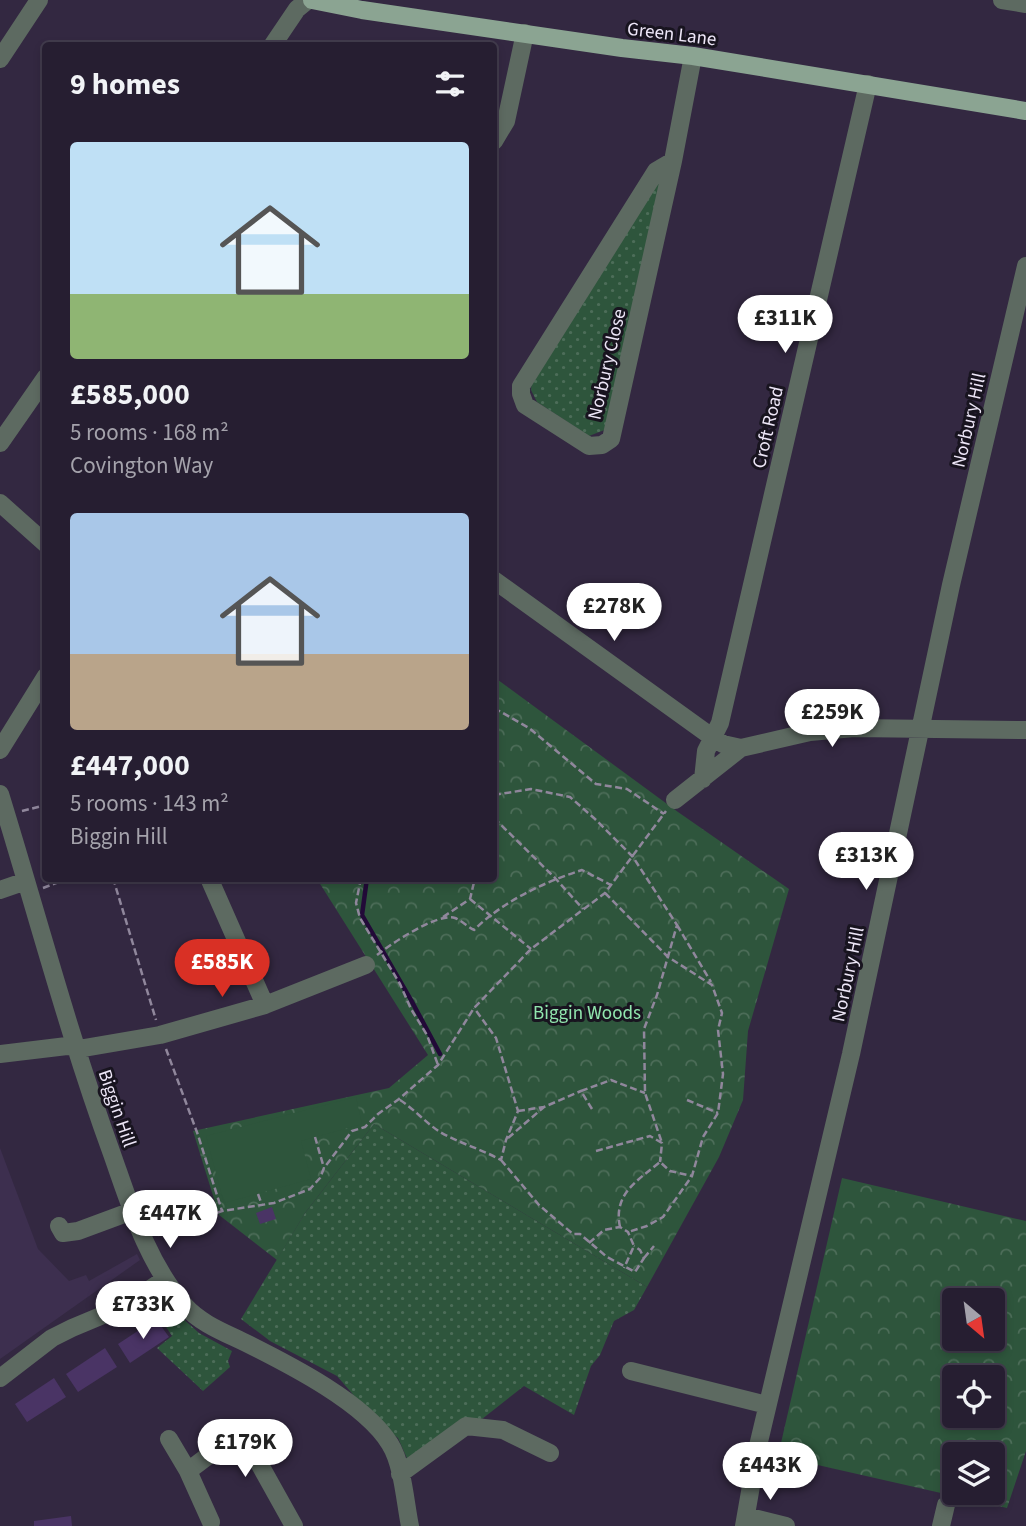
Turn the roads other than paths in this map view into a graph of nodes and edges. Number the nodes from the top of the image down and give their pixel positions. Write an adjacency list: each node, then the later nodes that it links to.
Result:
1 (39, 0): 8 (street)
2 (310, 0): 5 (main road, Green Lane); 6 (street)
3 (1002, 0): 4 (street)
4 (1026, 4)
5 (524, 33): 7 (main road, Green Lane); 11 (street)
6 (275, 42)
7 (693, 56): 9 (main road, Green Lane); 12 (street, Norbury Close)
8 (0, 59)
9 (868, 84): 10 (main road, Green Lane); 22 (street, Croft Road)
10 (1026, 111)
11 (497, 136)
12 (673, 161): 12 (street, Norbury Close)
13 (1026, 267): 20 (street, Norbury Hill)
14 (42, 383): 15 (street)
15 (0, 443)
16 (0, 503): 17 (street)
17 (42, 540)
18 (497, 582): 22 (street)
19 (42, 682): 24 (street)
20 (920, 729): 21 (street); 23 (street); 40 (street, Norbury Hill)
21 (1026, 730)
22 (713, 738): 23 (street); 25 (street, Croft Road)
23 (741, 748): 25 (street)
24 (0, 750)
25 (703, 779): 27 (street)
26 (0, 794): 29 (street, Biggin Hill)
27 (670, 806)
28 (211, 882): 32 (street)
29 (28, 887): 30 (street); 33 (street, Biggin Hill)
30 (0, 890)
31 (373, 959): 32 (street)
32 (265, 1005): 33 (street)
33 (75, 1046): 34 (street); 35 (street, Biggin Hill)
34 (0, 1054)
35 (132, 1211): 36 (street); 37 (street, Biggin Hill)
36 (59, 1226)
37 (165, 1279): 39 (street); 44 (street, Biggin Hill)
38 (631, 1371): 40 (street)
39 (2, 1374)
40 (767, 1405): 46 (street, Norbury Hill)
41 (169, 1439): 43 (street)
42 (550, 1453): 44 (street)
43 (188, 1471): 47 (street); 48 (street)
44 (400, 1474): 49 (street, Biggin Hill)
45 (946, 1505): 51 (street)
46 (745, 1521): 50 (street)
47 (211, 1522)
48 (294, 1526)
49 (410, 1526)
50 (786, 1526)
51 (940, 1526)

